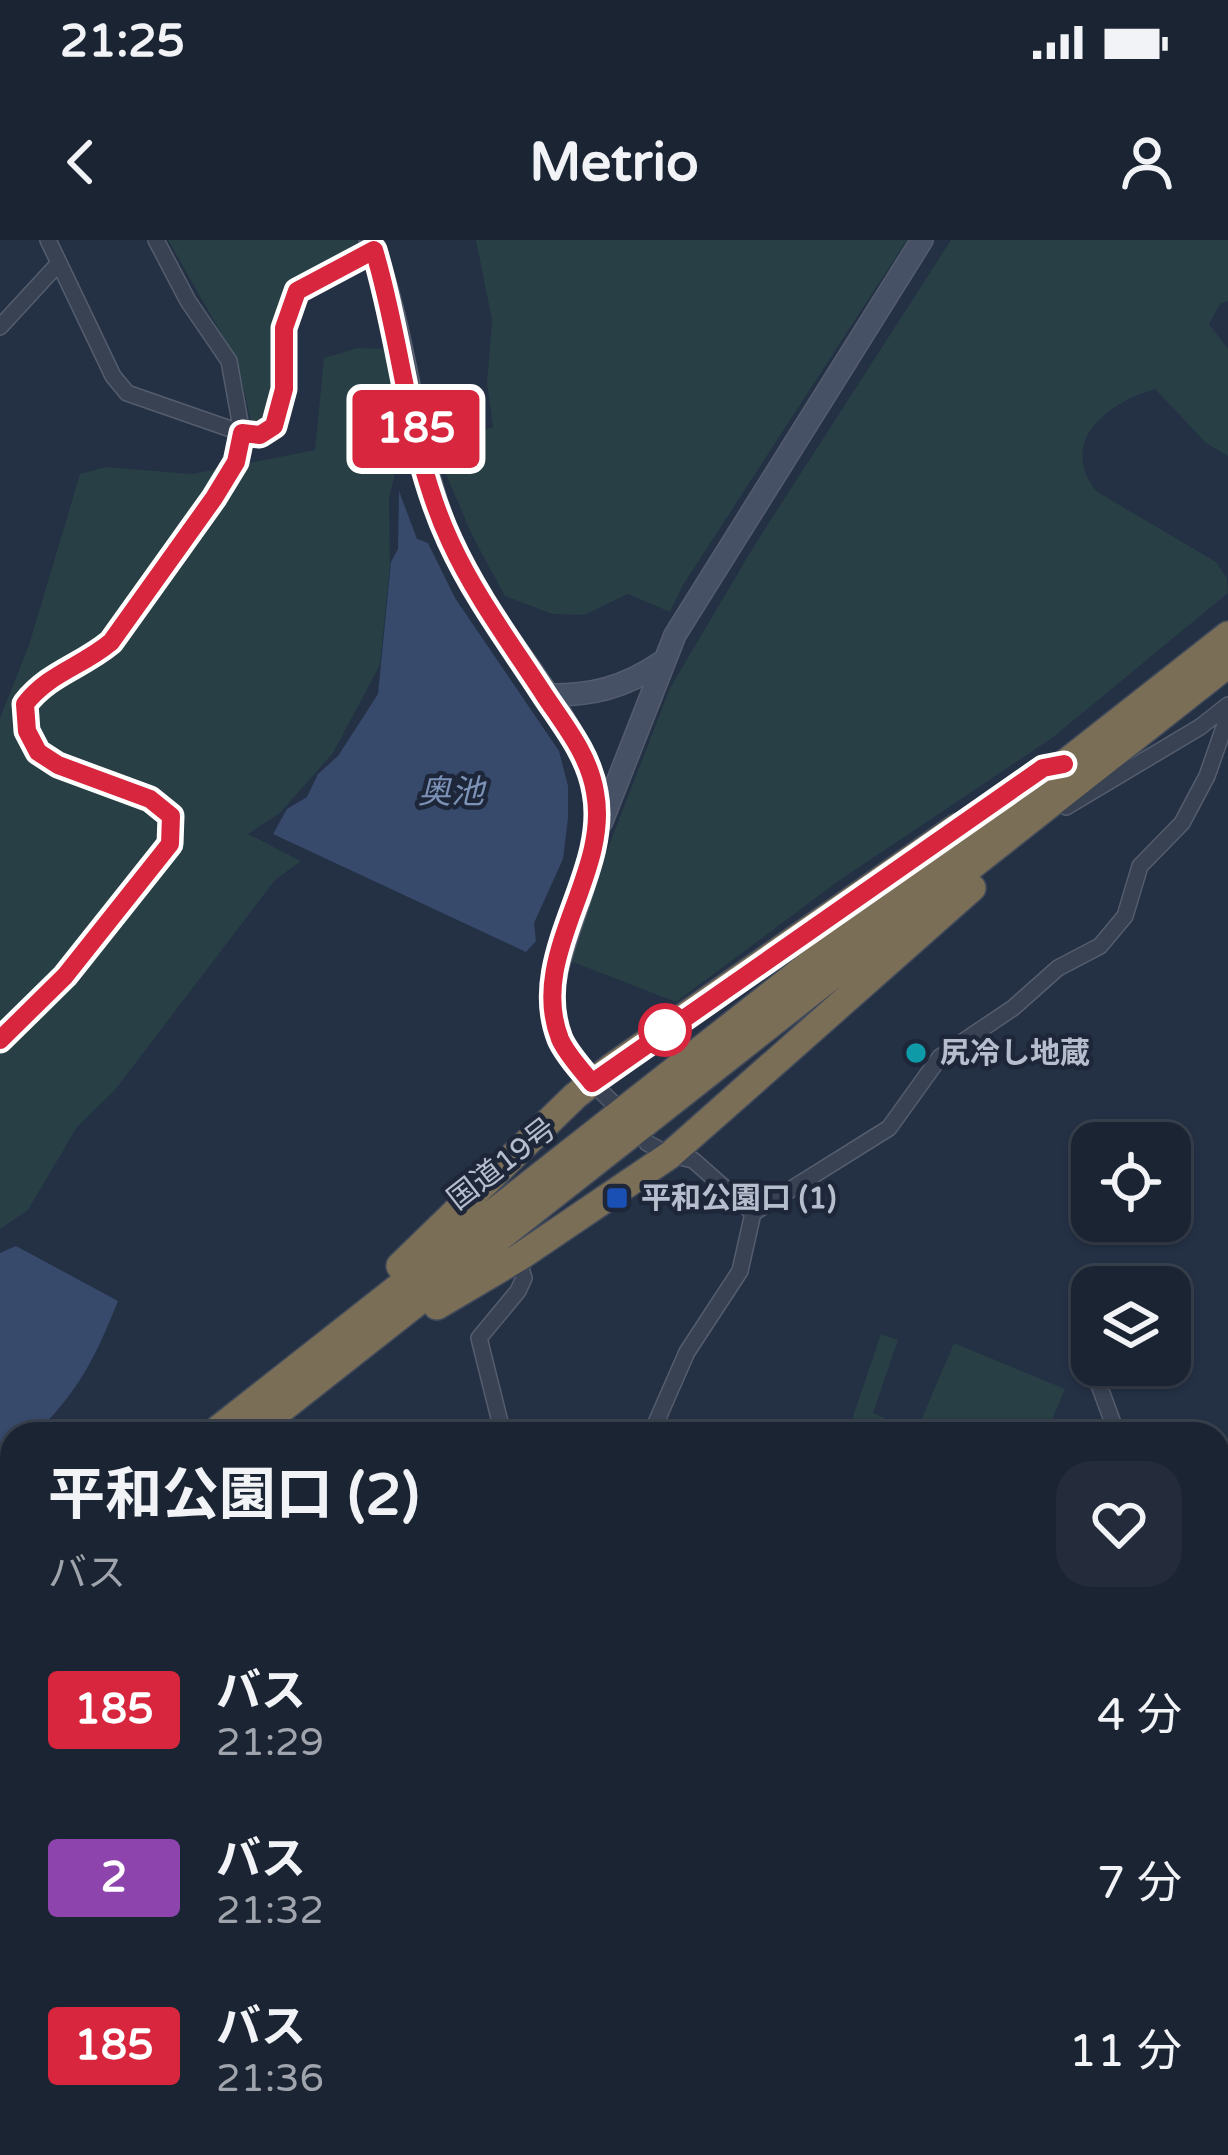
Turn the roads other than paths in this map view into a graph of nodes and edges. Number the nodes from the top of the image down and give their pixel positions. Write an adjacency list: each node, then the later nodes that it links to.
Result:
1 (48, 240): 5 (street)
2 (156, 240): 7 (street)
3 (922, 240): 9 (street)
4 (372, 245): 7 (street); 11 (street)
5 (58, 264): 6 (street); 7 (street)
6 (0, 327)
7 (242, 433): 18 (street)
8 (1228, 635): 14 (highway, 国道19号)
9 (663, 661): 11 (street); 16 (street)
10 (1228, 664): 14 (highway, 国道19号)
11 (545, 695): 16 (street)
12 (1228, 705): 15 (street)
13 (1228, 716): 22 (street)
14 (1073, 772): 15 (highway); 19 (highway); 24 (highway, 国道19号)
15 (1066, 807): 21 (highway)
16 (598, 833): 17 (street)
17 (555, 979): 19 (street)
18 (0, 1040)
19 (592, 1083): 20 (street); 24 (highway)
20 (616, 1105)
21 (658, 1149): 22 (street); 23 (highway)
22 (753, 1213): 29 (street)
23 (518, 1258): 24 (highway); 28 (street)
24 (368, 1326): 26 (highway, 国道19号); 27 (highway, 国道19号)
25 (1099, 1386): 30 (street)
26 (229, 1422)
27 (263, 1422)
28 (500, 1422)
29 (657, 1422)
30 (1113, 1422)

